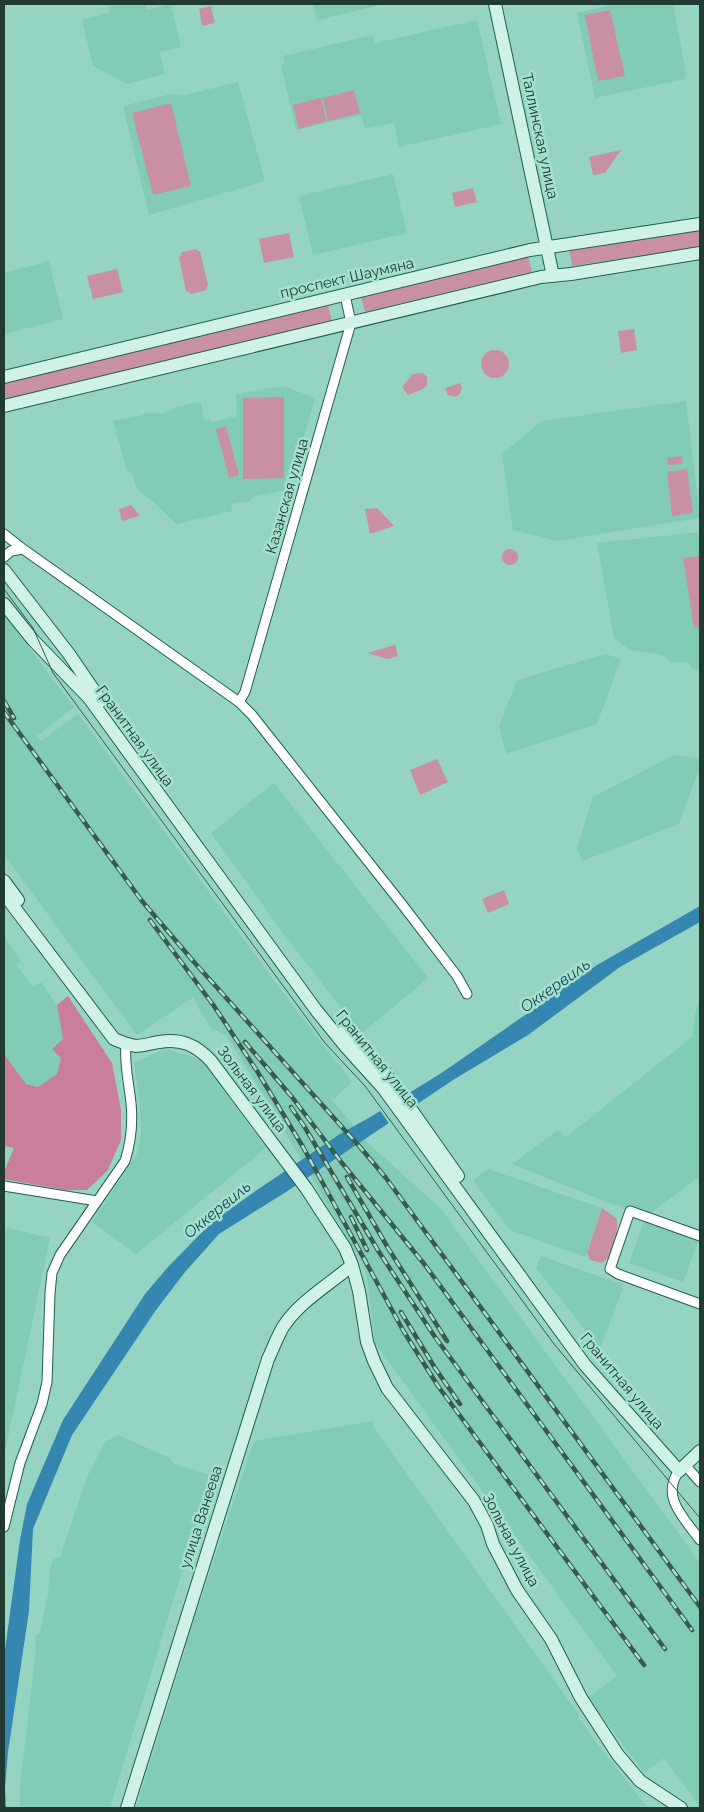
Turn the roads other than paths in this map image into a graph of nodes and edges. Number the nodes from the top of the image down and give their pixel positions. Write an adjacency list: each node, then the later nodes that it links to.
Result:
1 (495, 4): 3 (street, Таллинская улица)
2 (700, 224): 3 (street, проспект Шаумяна)
3 (547, 248): 5 (street, Таллинская улица); 6 (street, проспект Шаумяна)
4 (700, 253): 5 (street)
5 (553, 276): 7 (street)
6 (345, 295): 7 (street, Казанская улица); 8 (street, проспект Шаумяна)
7 (351, 323): 9 (street); 15 (street, Казанская улица)
8 (4, 377)
9 (4, 406)
10 (4, 534): 11 (street)
11 (23, 549): 12 (street); 15 (street)
12 (4, 557)
13 (4, 570): 20 (street, Гранитная улица)
14 (4, 604): 20 (street, Гранитная улица)
15 (239, 702): 18 (street)
16 (4, 881): 19 (street)
17 (4, 894): 19 (street)
18 (467, 994)
19 (126, 1044): 22 (street); 24 (street, Зольная улица)
20 (387, 1085): 27 (street, Гранитная улица)
21 (4, 1186): 22 (street)
22 (97, 1201): 29 (street)
23 (700, 1236): 25 (street)
24 (352, 1265): 31 (street, улица Ванеева); 32 (street, Зольная улица)
25 (700, 1304)
26 (700, 1451): 27 (street)
27 (682, 1468): 28 (street, Гранитная улица); 30 (street)
28 (700, 1482)
29 (4, 1526)
30 (700, 1540)
31 (127, 1808)
32 (680, 1808)

